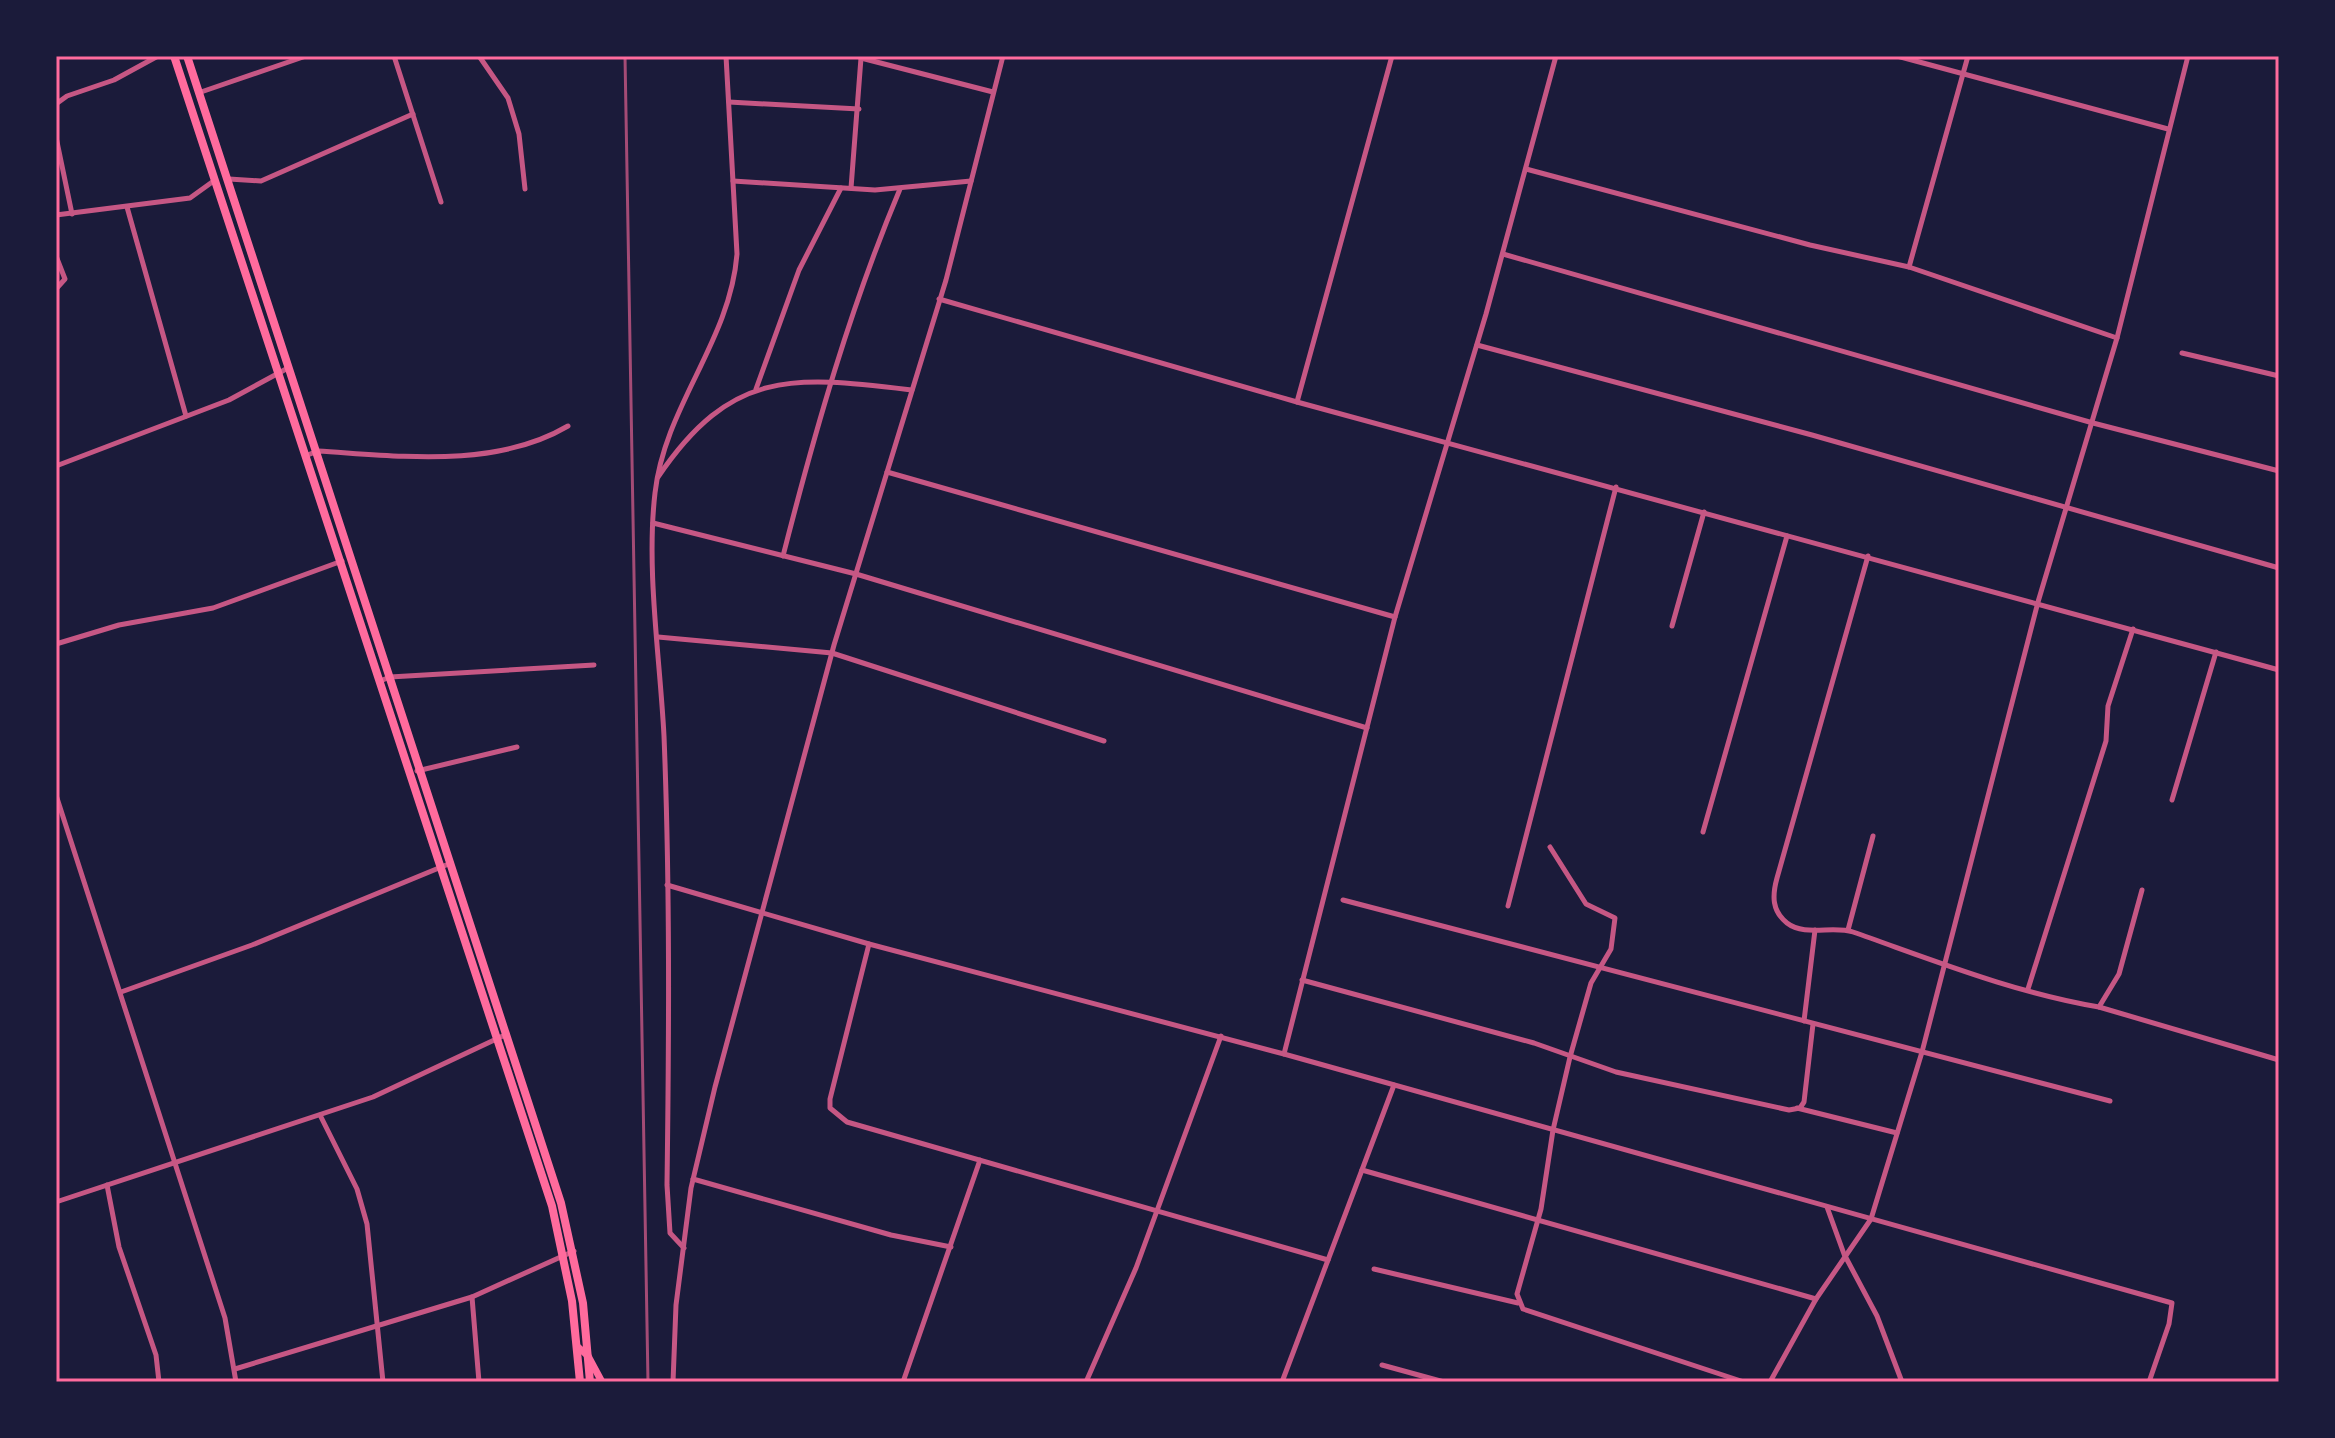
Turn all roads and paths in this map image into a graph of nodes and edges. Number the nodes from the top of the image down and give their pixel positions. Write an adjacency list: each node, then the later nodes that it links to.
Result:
1 (158, 56): 19 (street)
2 (174, 56): 26 (highway)
3 (187, 56): 16 (highway)
4 (306, 56): 16 (street)
5 (394, 56): 21 (street)
6 (479, 56): 31 (street)
7 (726, 56): 18 (street)
8 (1003, 56): 17 (street)
9 (1392, 56): 53 (street)
10 (1556, 56): 24 (street)
11 (1897, 56): 15 (street)
12 (1968, 56): 15 (street)
13 (2188, 56): 22 (street)
14 (861, 57): 17 (street); 20 (street)
15 (1963, 76): 22 (street); 39 (street)
16 (201, 92): 25 (highway)
17 (993, 92): 28 (street)
18 (729, 102): 20 (street); 27 (street)
19 (56, 104)
20 (859, 109): 30 (street)
21 (413, 114): 25 (street); 33 (street)
22 (2168, 129): 44 (street)
23 (56, 137): 35 (street)
24 (1526, 169): 37 (street); 39 (street)
25 (229, 179): 41 (highway)
26 (215, 180): 34 (street); 43 (highway)
27 (733, 181): 29 (street); 63 (street)
28 (971, 181): 32 (street); 42 (street)
29 (841, 188): 30 (street); 51 (street)
30 (851, 188): 32 (street)
31 (525, 189)
32 (900, 189): 50 (street)
33 (441, 202)
34 (127, 207): 35 (street); 54 (street)
35 (72, 214): 36 (street)
36 (56, 215)
37 (1503, 254): 45 (street); 55 (street)
38 (56, 256): 40 (street)
39 (1909, 267): 44 (street)
40 (56, 289)
41 (267, 298): 43 (highway); 47 (highway)
42 (939, 299): 52 (street); 53 (street)
43 (256, 302): 48 (highway)
44 (2117, 338): 55 (street)
45 (1477, 345): 57 (street); 65 (street)
46 (2182, 353): 49 (street)
47 (288, 368): 48 (street); 58 (highway)
48 (278, 372): 54 (street); 59 (highway)
49 (2279, 376)
50 (832, 381): 51 (street); 52 (street); 69 (street)
51 (756, 389): 63 (street)
52 (912, 390): 62 (street)
53 (1297, 402): 57 (street)
54 (186, 416): 60 (street)
55 (2093, 423): 61 (street); 65 (street)
56 (568, 426): 58 (street)
57 (1447, 442): 64 (street); 76 (street)
58 (318, 451): 59 (street); 71 (highway)
59 (305, 456): 72 (highway)
60 (56, 466)
61 (2279, 471)
62 (887, 472): 74 (street); 76 (street)
63 (656, 480): 67 (street)
64 (1616, 487): 66 (street); 102 (street)
65 (2068, 509): 73 (street); 75 (street)
66 (1704, 512): 68 (street); 77 (street)
67 (652, 523): 69 (street); 79 (street)
68 (1787, 536): 70 (street); 94 (street)
69 (783, 556): 74 (street)
70 (1868, 556): 75 (street); 104 (street)
71 (350, 558): 72 (street); 85 (highway)
72 (340, 562): 80 (street); 86 (highway)
73 (2279, 568)
74 (856, 574): 82 (street); 87 (street)
75 (2038, 602): 78 (street); 109 (street)
76 (1395, 617): 87 (street)
77 (1672, 626)
78 (2133, 629): 81 (street); 112 (street)
79 (658, 637): 82 (street); 99 (street)
80 (56, 644)
81 (2216, 652): 84 (street); 93 (street)
82 (832, 653): 88 (street); 103 (street)
83 (594, 665): 85 (street)
84 (2279, 670)
85 (390, 677): 86 (street); 90 (highway)
86 (380, 681): 91 (highway)
87 (1367, 728): 111 (street)
88 (1104, 741)
89 (517, 747): 90 (street)
90 (421, 770): 91 (street); 97 (highway)
91 (410, 773): 98 (highway)
92 (56, 795): 113 (street)
93 (2172, 800)
94 (1703, 832)
95 (1873, 836): 105 (street)
96 (1550, 847): 110 (street)
97 (451, 863): 98 (street); 107 (highway)
98 (440, 867): 108 (highway); 113 (street)
99 (667, 885): 103 (street); 141 (street)
100 (2142, 890): 114 (street)
101 (1343, 900): 110 (street)
102 (1508, 906)
103 (761, 912): 106 (street); 133 (street)
104 (1815, 930): 105 (street); 115 (street)
105 (1848, 930): 109 (street)
106 (869, 944): 118 (street); 130 (street)
107 (479, 948): 108 (highway); 117 (highway)
108 (468, 952): 119 (highway)
109 (1945, 964): 112 (street); 120 (street)
110 (1602, 968): 115 (street); 122 (street)
111 (1302, 980): 121 (street); 122 (street)
112 (2028, 989): 114 (street)
113 (121, 992): 131 (street)
114 (2099, 1007): 123 (street)
115 (1804, 1021): 116 (street)
116 (1813, 1024): 120 (street); 126 (street)
117 (507, 1034): 119 (street); 142 (highway)
118 (1221, 1036): 121 (street); 137 (street)
119 (497, 1038): 127 (street); 143 (highway)
120 (1922, 1052): 125 (street); 129 (street)
121 (1284, 1054): 124 (street)
122 (1570, 1057): 126 (street); 128 (street)
123 (2279, 1060)
124 (1394, 1085): 128 (street); 132 (street)
125 (2110, 1101)
126 (1797, 1108): 129 (street)
127 (320, 1115): 131 (street); 150 (street)
128 (1553, 1130): 136 (street); 138 (street)
129 (1897, 1133): 139 (street)
130 (980, 1160): 137 (street); 140 (street)
131 (176, 1163): 134 (street); 154 (street)
132 (1362, 1170): 138 (street); 145 (street)
133 (693, 1179): 140 (street); 141 (street)
134 (107, 1185): 135 (street); 155 (street)
135 (56, 1202)
136 (1827, 1206): 139 (street); 144 (street)
137 (1157, 1211): 145 (street); 164 (street)
138 (1539, 1219): 148 (street); 149 (street)
139 (1871, 1219): 144 (street); 170 (street)
140 (951, 1247): 163 (street)
141 (684, 1248): 162 (street)
142 (574, 1251): 143 (street); 152 (highway)
143 (564, 1254): 147 (street); 151 (highway)
144 (1844, 1254): 148 (street); 169 (street)
145 (1328, 1260): 165 (street)
146 (1374, 1269): 149 (street)
147 (472, 1297): 150 (street); 158 (street)
148 (1816, 1299): 168 (street)
149 (1518, 1303): 167 (street)
150 (379, 1323): 154 (street); 157 (street)
151 (578, 1347): 152 (main road); 159 (highway)
152 (588, 1356): 160 (highway); 161 (main road)
153 (1382, 1365): 166 (street)
154 (235, 1369): 156 (street)
155 (159, 1382)
156 (236, 1382)
157 (383, 1382)
158 (479, 1382)
159 (580, 1382)
160 (590, 1382)
161 (602, 1382)
162 (673, 1382)
163 (903, 1382)
164 (1086, 1382)
165 (1282, 1382)
166 (1444, 1382)
167 (1744, 1382)
168 (1770, 1382)
169 (1902, 1382)
170 (2149, 1382)

